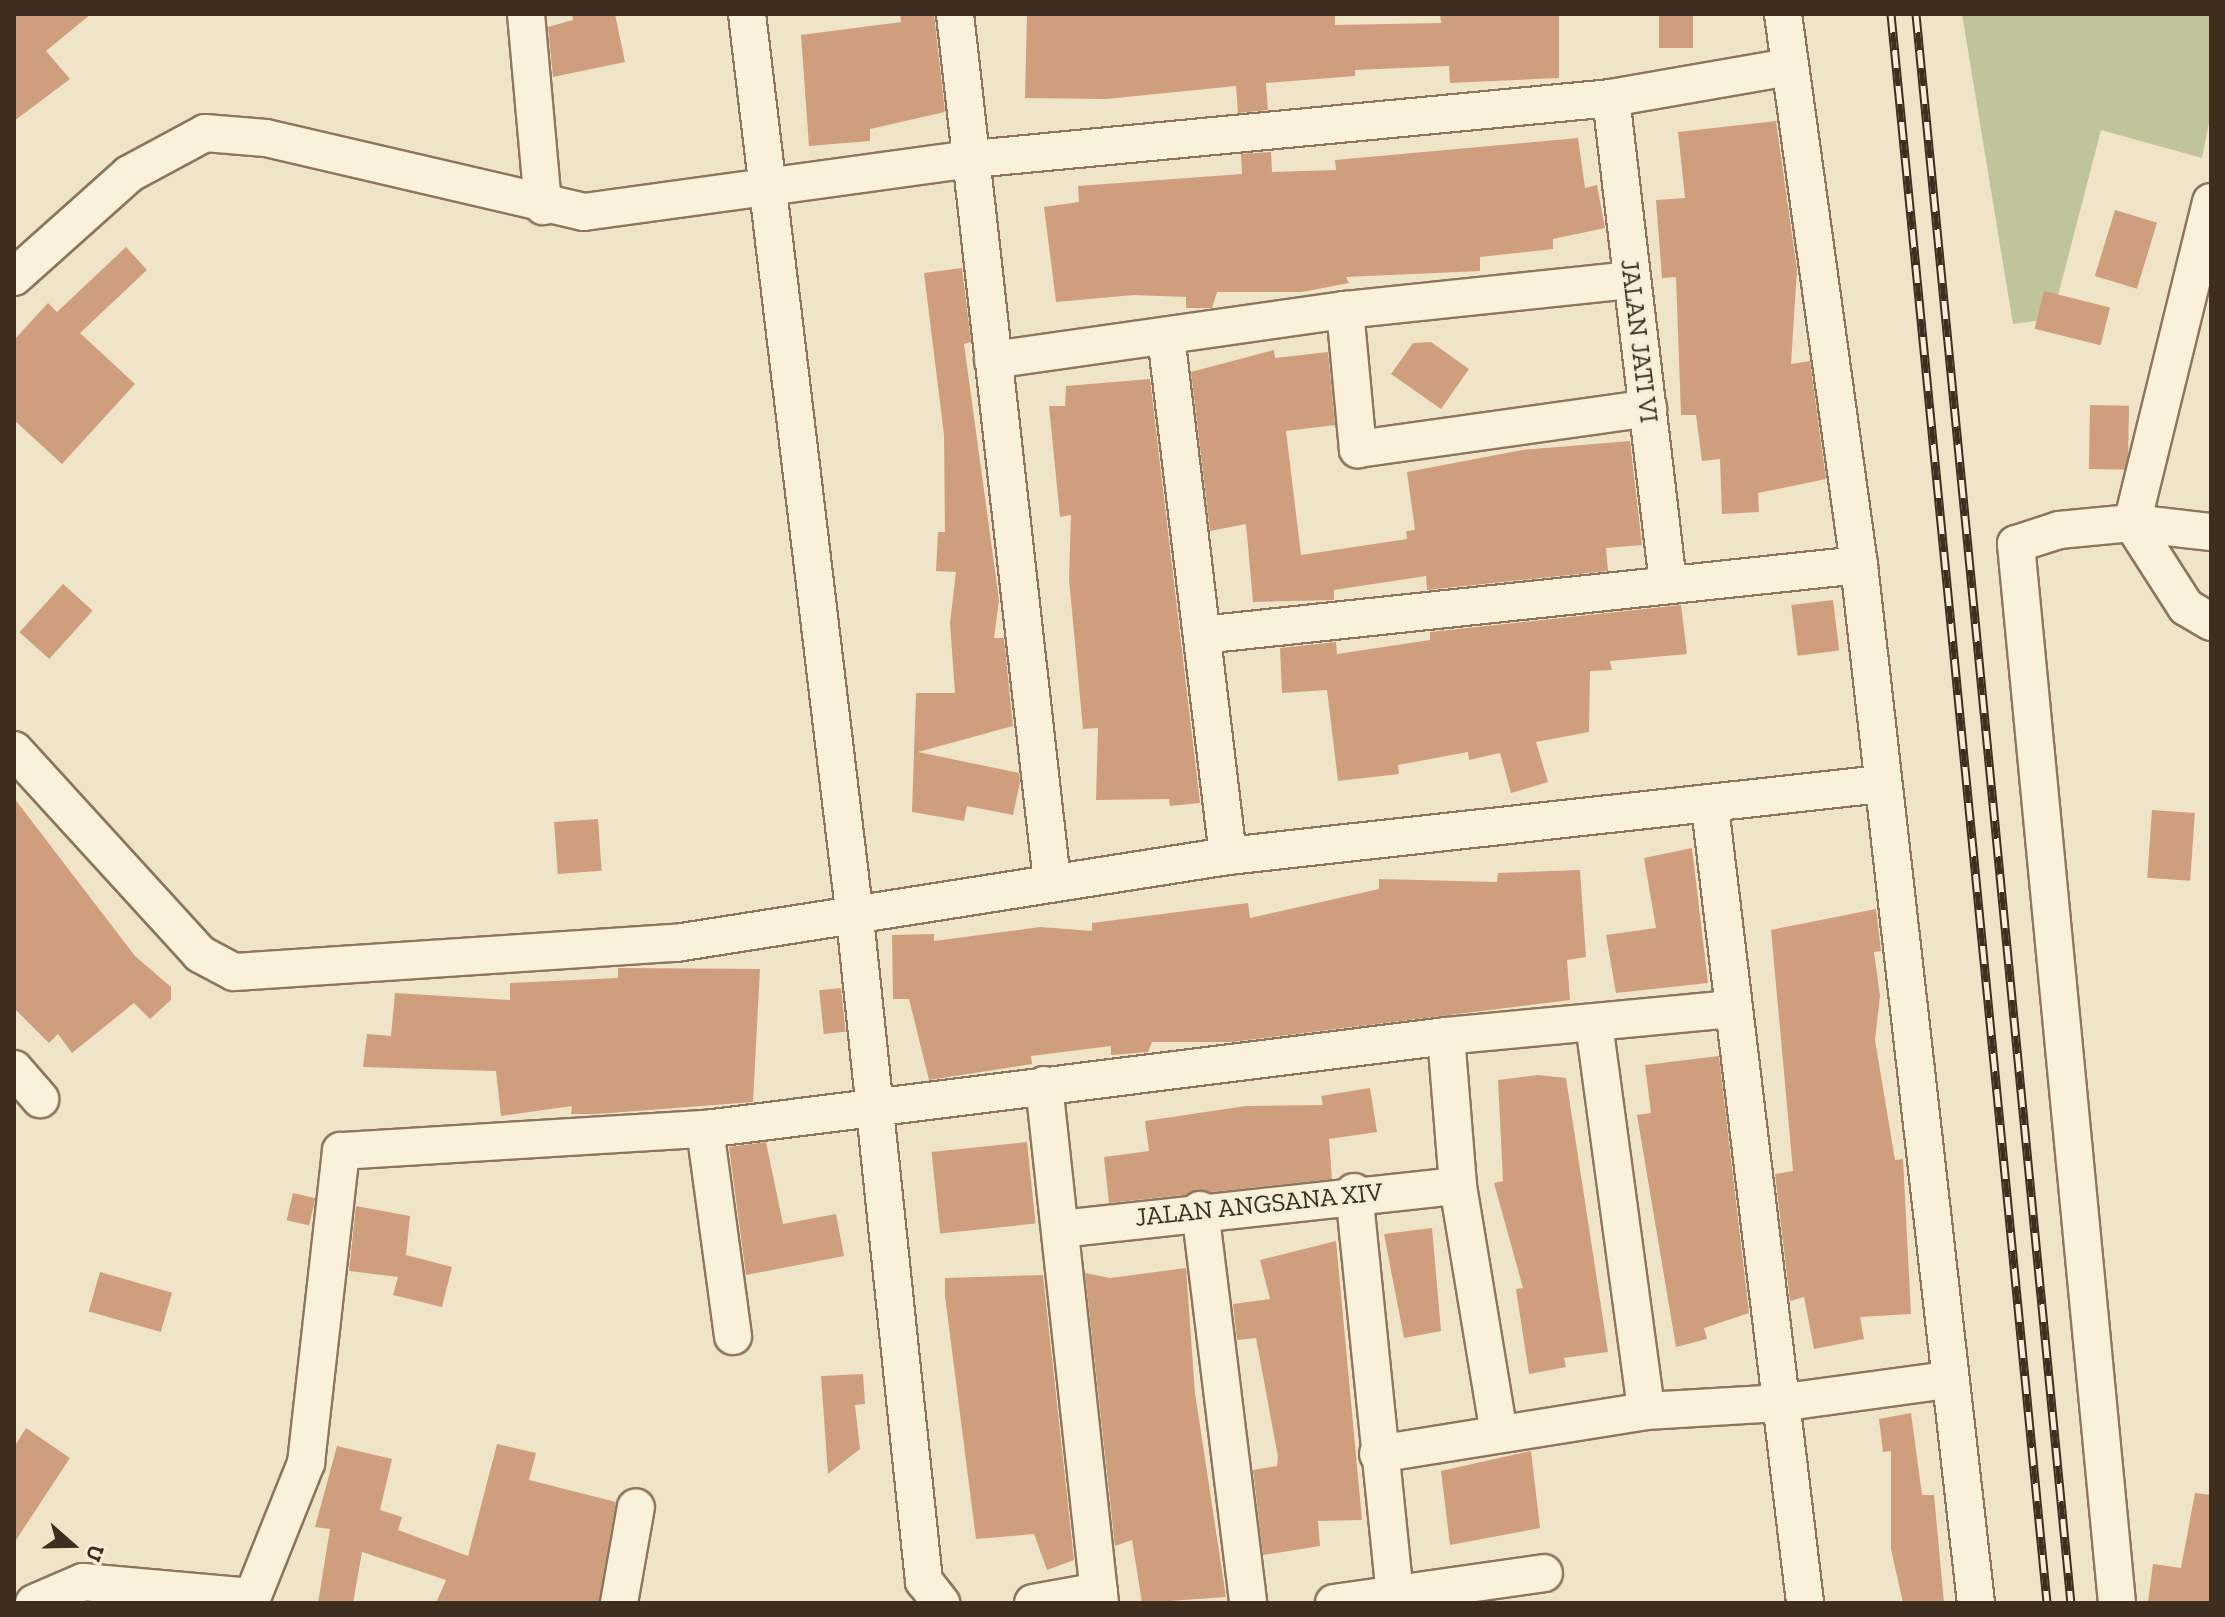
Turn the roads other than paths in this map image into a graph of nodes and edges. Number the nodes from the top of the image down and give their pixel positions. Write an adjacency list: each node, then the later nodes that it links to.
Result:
1 (526, 14): 10 (street)
2 (747, 14): 8 (street)
3 (955, 14): 7 (street)
4 (1783, 14): 5 (street)
5 (1788, 67): 6 (street); 19 (street)
6 (1611, 98): 7 (street); 12 (street, JALAN JATI VI)
7 (973, 159): 8 (street); 15 (street)
8 (768, 192): 10 (street); 28 (street)
9 (2211, 202): 17 (street)
10 (543, 206): 11 (street)
11 (14, 277)
12 (1630, 280): 13 (street); 16 (street, JALAN JATI VI)
13 (1345, 310): 14 (street); 16 (street)
14 (1166, 336): 15 (street); 22 (street)
15 (993, 360): 27 (street)
16 (1648, 408): 20 (street, JALAN JATI VI)
17 (2132, 523): 18 (street); 21 (street); 61 (street)
18 (2211, 532)
19 (1859, 565): 20 (street); 24 (street)
20 (1668, 585): 22 (street)
21 (2211, 622)
22 (1202, 635): 26 (street)
23 (14, 750): 28 (street)
24 (1881, 784): 25 (street); 42 (street)
25 (1710, 807): 26 (street); 29 (street)
26 (1228, 856): 27 (street)
27 (1052, 882): 28 (street)
28 (855, 918): 35 (street)
29 (1730, 1009): 30 (street); 43 (street)
30 (1594, 1024): 31 (street); 44 (street)
31 (1446, 1036): 33 (street); 37 (street)
32 (14, 1069): 34 (street)
33 (1044, 1085): 35 (street); 40 (street)
34 (40, 1099)
35 (871, 1109): 36 (street); 55 (street)
36 (705, 1129): 41 (street); 51 (street)
37 (1458, 1186): 38 (street, JALAN ANGSANA XIV); 45 (street)
38 (1354, 1192): 39 (street, JALAN ANGSANA XIV); 46 (street)
39 (1200, 1210): 40 (street, JALAN ANGSANA XIV); 57 (street)
40 (1061, 1229): 49 (street)
41 (733, 1336)
42 (1947, 1380): 43 (street); 60 (street)
43 (1779, 1403): 44 (street); 59 (street)
44 (1646, 1411): 45 (street)
45 (1499, 1434): 46 (street)
46 (1378, 1454): 52 (street)
47 (636, 1507): 54 (street)
48 (1544, 1573): 52 (street)
49 (1100, 1597): 56 (street)
50 (14, 1599): 53 (street)
51 (251, 1600): 53 (street)
52 (1396, 1601): 58 (street)
53 (31, 1603)
54 (619, 1603)
55 (941, 1603)
56 (1033, 1603)
57 (1248, 1603)
58 (1334, 1603)
59 (1805, 1603)
60 (1976, 1603)
61 (2117, 1603)

